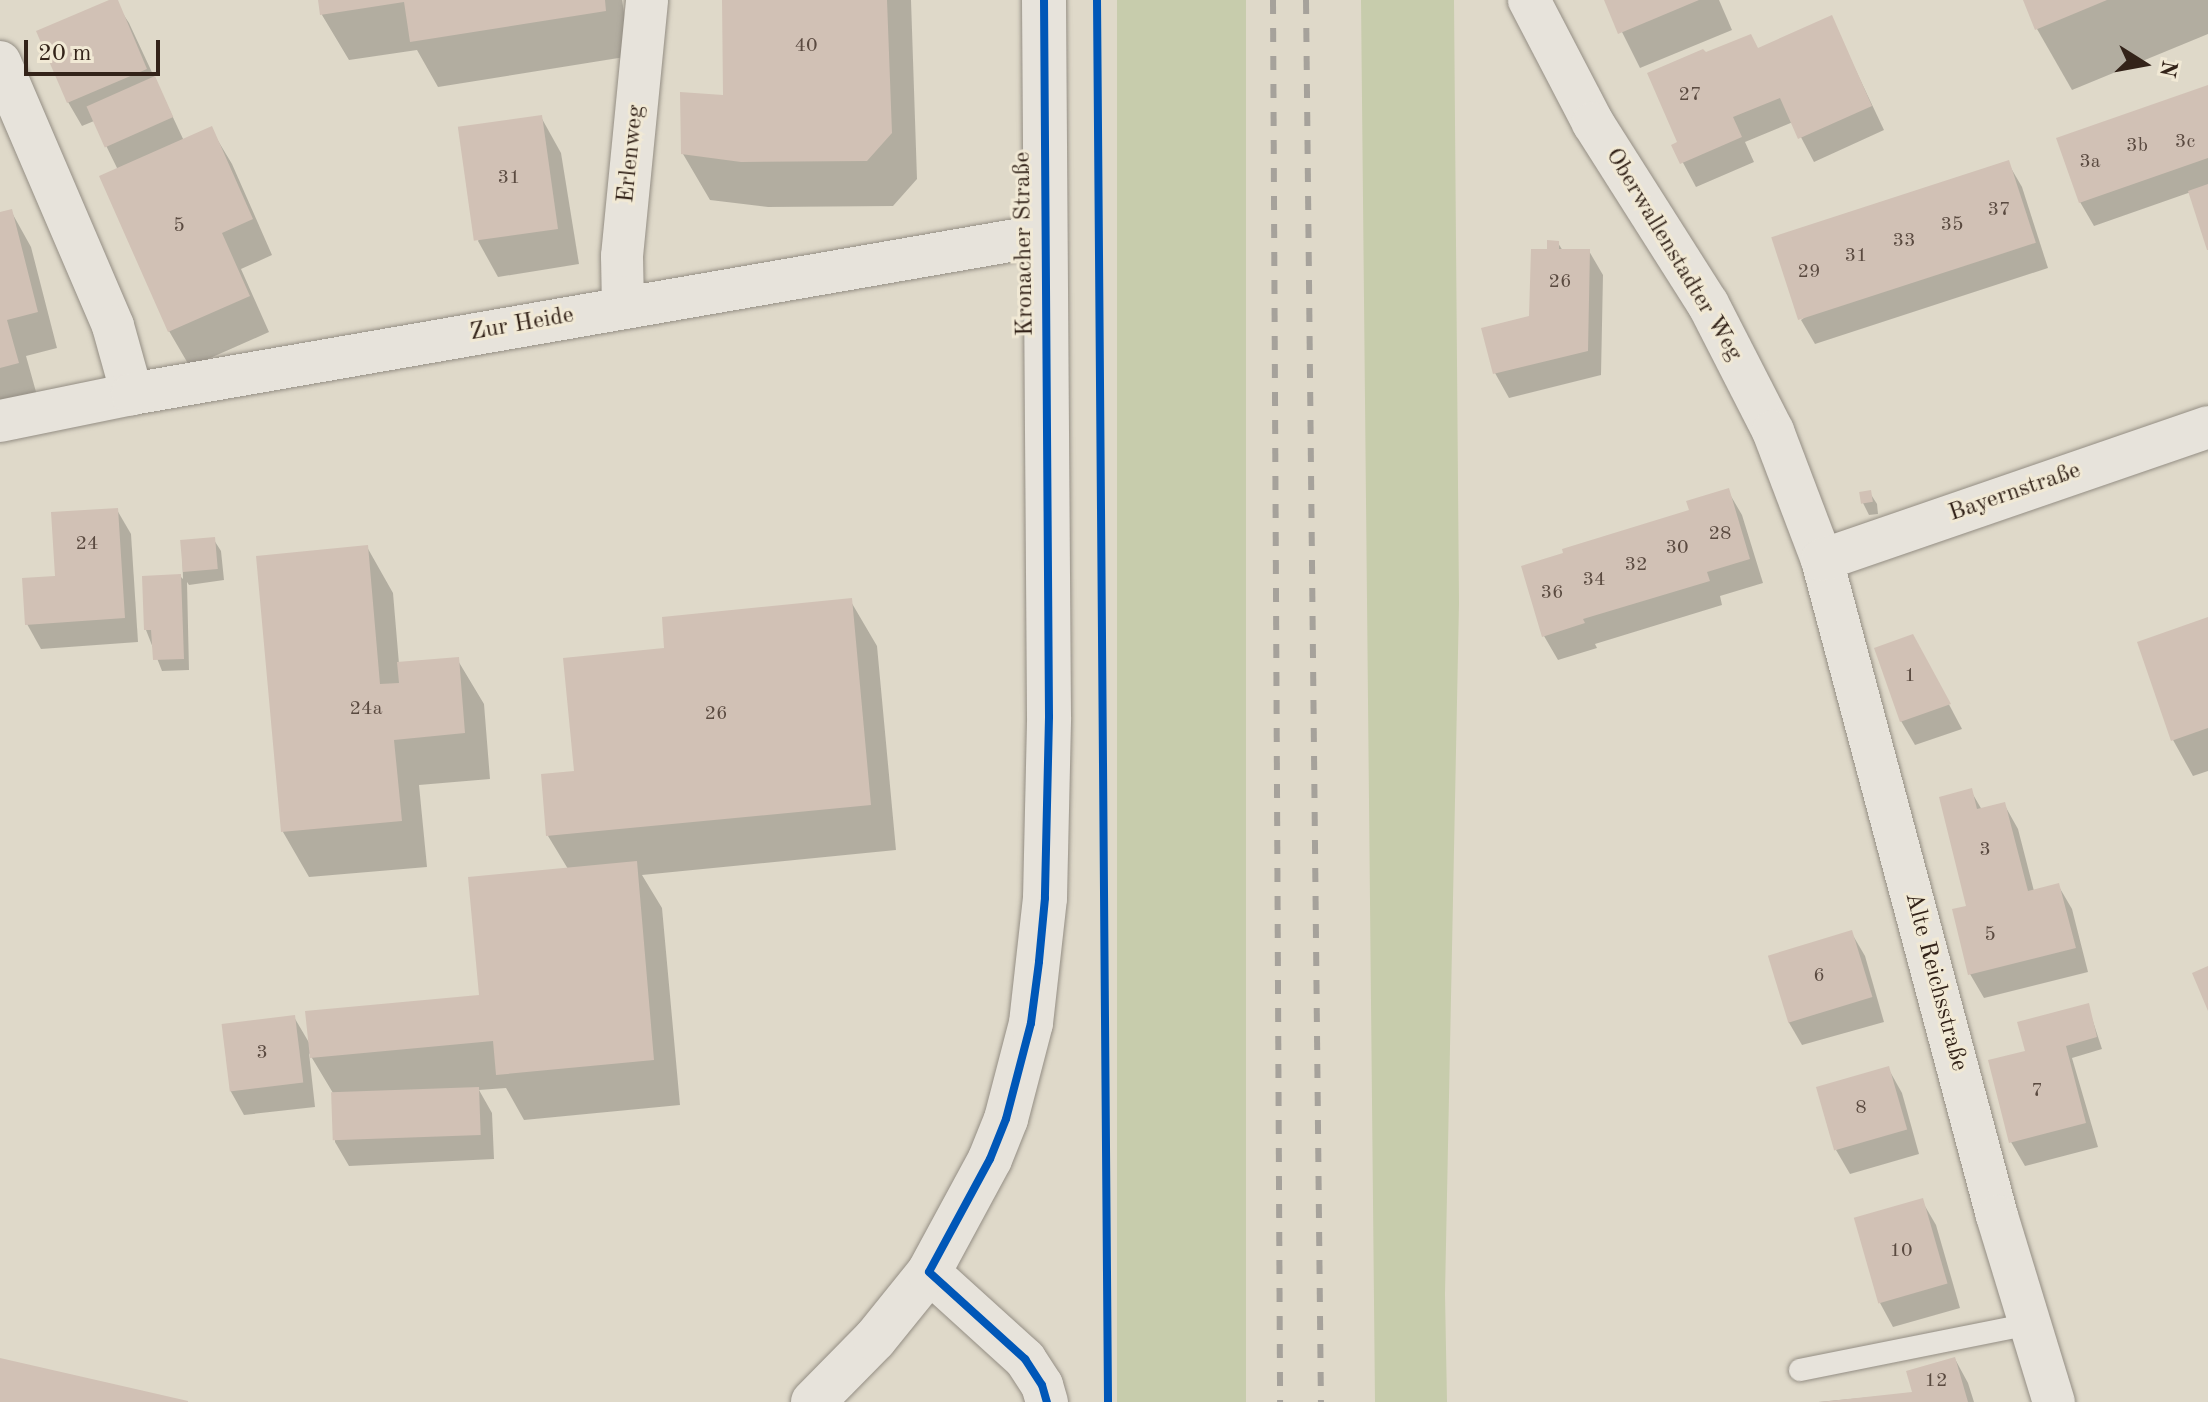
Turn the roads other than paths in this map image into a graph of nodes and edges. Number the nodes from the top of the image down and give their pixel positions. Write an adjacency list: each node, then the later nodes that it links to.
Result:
1 (647, 0): 6 (street, Erlenweg)
2 (1044, 0): 5 (street, Kronacher Straße)
3 (1529, 0): 10 (street, Oberwallenstadter Weg)
4 (0, 62): 7 (street)
5 (1044, 235): 6 (street, Zur Heide); 11 (street, Kronacher Straße)
6 (623, 308): 7 (street, Zur Heide)
7 (132, 394): 8 (street, Zur Heide)
8 (0, 421)
9 (2208, 427): 10 (street, Bayernstraße)
10 (1822, 560): 12 (street, Alte Reichsstraße)
11 (929, 1272): 14 (street, Kronacher Straße); 15 (street)
12 (2030, 1324): 13 (lane); 16 (street, Alte Reichsstraße)
13 (1800, 1370)
14 (813, 1402)
15 (1047, 1402)
16 (2054, 1402)

